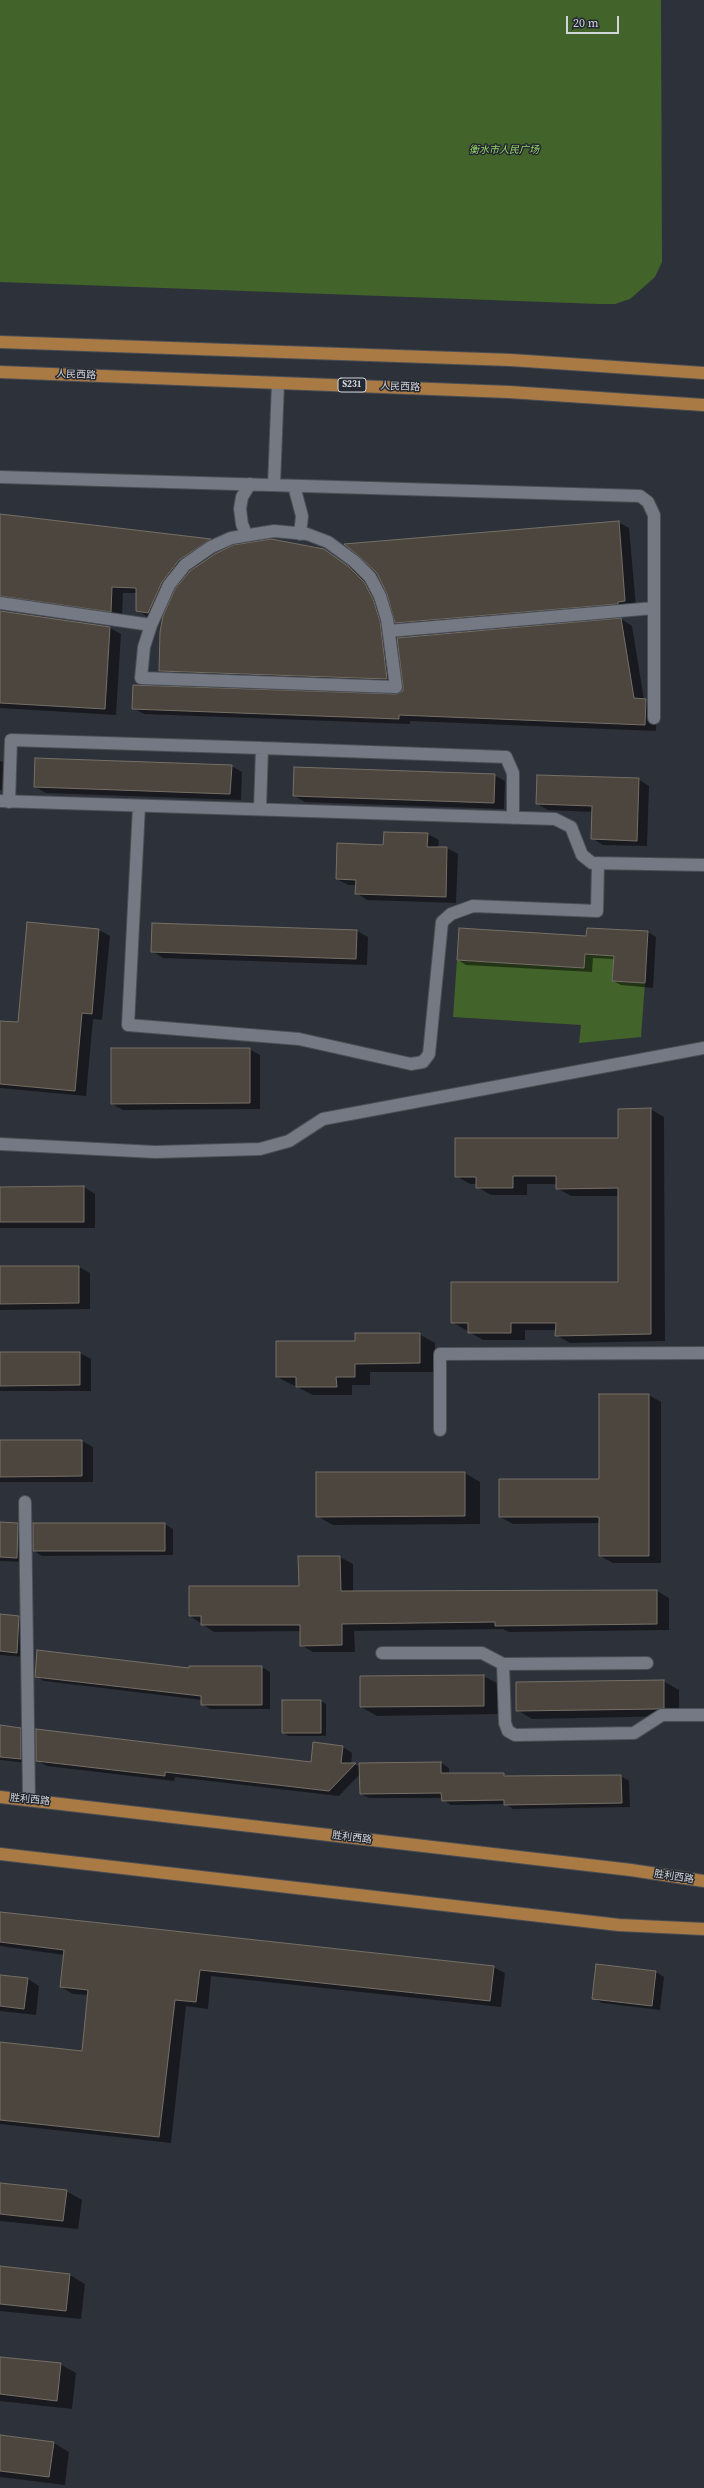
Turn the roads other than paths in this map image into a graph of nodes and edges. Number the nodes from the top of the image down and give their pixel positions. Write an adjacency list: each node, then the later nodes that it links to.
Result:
1 (0, 342): 3 (main road)
2 (0, 372): 4 (main road, 人民西路 / S231)
3 (704, 373)
4 (278, 383): 5 (main road, 人民西路 / S231); 8 (street)
5 (704, 405)
6 (0, 477): 7 (street)
7 (250, 484): 8 (street); 10 (street)
8 (274, 485): 9 (street)
9 (294, 486): 11 (street); 13 (street)
10 (246, 534): 11 (street); 14 (street)
11 (300, 534): 15 (street)
12 (0, 603): 14 (street)
13 (654, 608): 15 (street); 16 (street)
14 (151, 625): 15 (street)
15 (389, 631)
16 (654, 718)
17 (262, 748): 18 (street); 20 (street); 21 (street)
18 (4, 801): 19 (street)
19 (140, 806): 20 (street); 22 (street)
20 (260, 810): 21 (street)
21 (513, 818): 22 (street)
22 (598, 863): 23 (street)
23 (704, 865)
24 (704, 1048): 25 (street)
25 (0, 1144)
26 (704, 1353): 27 (street)
27 (440, 1430)
28 (24, 1502): 34 (street)
29 (382, 1653): 31 (street)
30 (647, 1663): 31 (street)
31 (503, 1664): 32 (street)
32 (704, 1715)
33 (0, 1797): 34 (main road, 胜利西路)
34 (29, 1800): 36 (main road, 胜利西路)
35 (0, 1854): 37 (main road)
36 (704, 1881)
37 (704, 1929)

